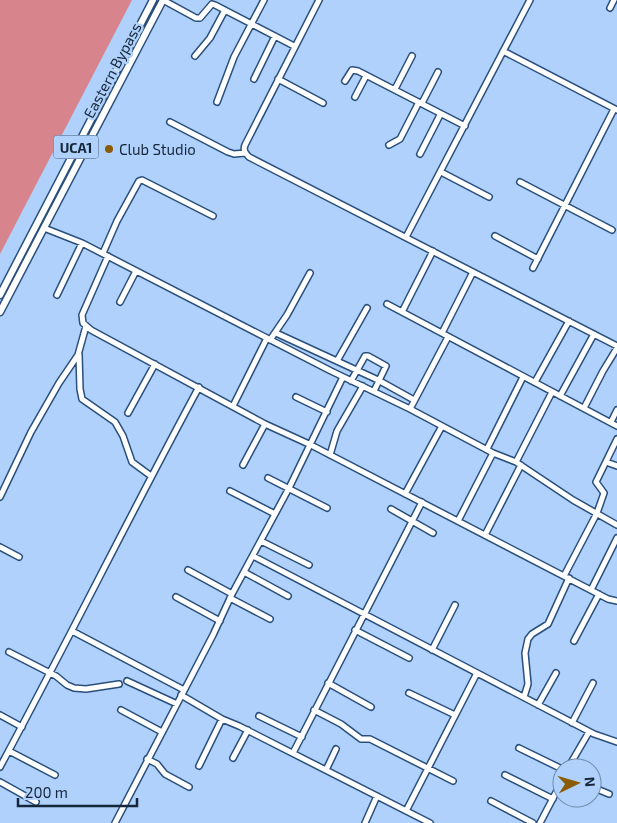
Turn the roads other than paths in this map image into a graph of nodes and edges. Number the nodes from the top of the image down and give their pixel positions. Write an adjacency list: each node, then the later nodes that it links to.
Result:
1 (153, 0): 12 (main road, Eastern Bypass / UCA1)
2 (163, 0): 8 (street); 13 (main road, Eastern Bypass / UCA1)
3 (264, 0): 11 (street)
4 (319, 0): 15 (street)
5 (530, 0): 16 (street)
6 (614, 0): 9 (street)
7 (206, 1): 8 (street)
8 (212, 4): 10 (street)
9 (610, 8)
10 (225, 10): 11 (street); 17 (street)
11 (252, 24): 14 (street); 26 (street)
12 (139, 26): 13 (main road); 53 (main road, Eastern Bypass / UCA1)
13 (147, 31): 41 (main road, Eastern Bypass / UCA1)
14 (274, 36): 15 (street); 21 (street)
15 (294, 46): 22 (street)
16 (504, 51): 29 (street); 32 (street)
17 (195, 56)
18 (412, 56): 24 (street)
19 (438, 72): 27 (street)
20 (366, 76): 23 (street); 24 (street); 25 (street)
21 (254, 79)
22 (278, 79): 28 (street); 34 (street)
23 (345, 81)
24 (395, 89): 27 (street)
25 (355, 97)
26 (217, 102)
27 (420, 102): 30 (street); 33 (street)
28 (323, 103)
29 (616, 110): 39 (street)
30 (440, 114): 32 (street); 35 (street)
31 (170, 122): 34 (street)
32 (465, 126): 36 (street)
33 (389, 145)
34 (246, 153): 44 (street)
35 (420, 154)
36 (441, 172): 38 (street); 44 (street)
37 (520, 182): 39 (street)
38 (489, 198)
39 (565, 205): 42 (street); 48 (street)
40 (213, 216): 47 (street)
41 (44, 228): 45 (street); 58 (main road, Eastern Bypass / UCA1)
42 (612, 230)
43 (495, 236): 48 (street)
44 (406, 238): 46 (street)
45 (82, 243): 47 (street); 54 (street)
46 (433, 251): 52 (street); 59 (street)
47 (106, 255): 50 (street); 61 (street)
48 (538, 259): 49 (street)
49 (533, 268)
50 (136, 271): 55 (street); 66 (street)
51 (310, 272): 62 (street)
52 (473, 272): 60 (street); 63 (street)
53 (0, 295)
54 (57, 295)
55 (120, 302)
56 (387, 304): 59 (street)
57 (368, 308): 69 (street)
58 (0, 312)
59 (402, 312): 63 (street)
60 (569, 322): 64 (street); 76 (street)
61 (86, 326): 68 (street); 70 (street)
62 (276, 333): 66 (street); 69 (street)
63 (442, 333): 65 (street)
64 (594, 334): 67 (street); 81 (street)
65 (448, 337): 73 (street); 83 (street)
66 (269, 339): 72 (street); 84 (street)
67 (617, 347): 85 (street)
68 (79, 351): 103 (street); 108 (street)
69 (336, 361): 71 (street)
70 (155, 364): 78 (street); 89 (street)
71 (357, 371): 74 (street); 75 (street); 75 (street)
72 (343, 377): 74 (street); 88 (street)
73 (523, 377): 76 (street); 96 (street)
74 (351, 381): 77 (street)
75 (380, 381): 79 (street); 83 (street)
76 (534, 382): 80 (street)
77 (363, 386): 79 (street); 98 (street)
78 (199, 387): 84 (street); 103 (street)
79 (374, 392): 86 (street)
80 (552, 392): 81 (street); 101 (street)
81 (560, 396): 85 (street)
82 (296, 397): 88 (street)
83 (414, 400): 86 (street)
84 (233, 406): 91 (street)
85 (584, 408): 90 (street)
86 (410, 409): 92 (street)
87 (617, 410): 90 (street)
88 (327, 412): 95 (street)
89 (128, 413)
90 (610, 422): 93 (street)
91 (265, 424): 95 (street); 100 (street)
92 (442, 426): 96 (street); 107 (street)
93 (617, 426)
94 (617, 439): 99 (street)
95 (311, 445): 98 (street); 105 (street)
96 (487, 449): 97 (street)
97 (493, 453): 101 (street); 115 (street)
98 (330, 455): 107 (street)
99 (606, 462): 102 (street); 112 (street)
100 (243, 464)
101 (519, 464): 112 (street); 118 (street)
102 (617, 466)
103 (151, 476): 139 (street)
104 (268, 478): 105 (street)
105 (289, 488): 110 (street); 113 (street)
106 (230, 491): 113 (street)
107 (405, 494): 109 (street)
108 (0, 497)
109 (422, 502): 114 (street); 115 (street)
110 (327, 508)
111 (391, 509): 114 (street)
112 (597, 513): 116 (street); 127 (street)
113 (275, 514): 120 (street)
114 (412, 521): 117 (street); 135 (street)
115 (458, 522): 118 (street)
116 (617, 525)
117 (433, 533)
118 (485, 535): 127 (street)
119 (617, 538): 128 (street)
120 (261, 541): 122 (street); 124 (street)
121 (0, 547): 123 (street)
122 (253, 556): 126 (street); 135 (street)
123 (19, 557)
124 (309, 565)
125 (188, 570): 130 (street)
126 (244, 572): 130 (street); 131 (street)
127 (566, 577): 128 (street); 153 (street)
128 (591, 590): 129 (street)
129 (599, 594): 133 (street); 140 (street)
130 (231, 596): 136 (street); 137 (street)
131 (288, 596)
132 (176, 597): 137 (street)
133 (617, 600)
134 (455, 605): 141 (street)
135 (363, 614): 138 (street); 141 (street)
136 (270, 619)
137 (220, 621): 151 (street)
138 (355, 630): 143 (street); 148 (street)
139 (72, 631): 146 (street); 151 (street)
140 (574, 641)
141 (432, 650): 144 (street)
142 (9, 652): 146 (street)
143 (409, 658)
144 (477, 673): 153 (street); 160 (street)
145 (556, 673): 155 (street)
146 (50, 674): 150 (street); 164 (street)
147 (128, 681): 154 (street)
148 (328, 683): 156 (street); 158 (street)
149 (593, 683): 163 (street)
150 (119, 684)
151 (182, 692): 154 (street); 162 (street)
152 (409, 694): 160 (street)
153 (524, 697): 155 (street)
154 (177, 704): 166 (street)
155 (538, 705): 163 (street)
156 (371, 707)
157 (121, 710): 166 (street)
158 (314, 710): 168 (street); 180 (street)
159 (0, 715): 164 (street)
160 (455, 715): 180 (street)
161 (259, 716): 168 (street)
162 (222, 719): 165 (street); 178 (street)
163 (572, 723): 167 (street)
164 (22, 727): 172 (street)
165 (248, 730): 173 (street); 174 (street)
166 (162, 732): 176 (street)
167 (589, 732): 169 (street); 175 (street)
168 (302, 736): 173 (street)
169 (617, 742)
170 (518, 748): 177 (street)
171 (336, 749): 181 (street)
172 (8, 751): 179 (street); 182 (street)
173 (293, 753): 181 (street)
174 (233, 758)
175 (574, 758)
176 (147, 759): 186 (street); 195 (street)
177 (552, 764)
178 (199, 766)
179 (0, 767)
180 (427, 768): 184 (street); 194 (street)
181 (326, 770): 189 (street)
182 (55, 774)
183 (505, 775): 190 (street)
184 (453, 781)
185 (0, 782): 193 (street)
186 (189, 787)
187 (602, 791): 188 (street)
188 (609, 794)
189 (377, 796): 194 (street); 196 (street)
190 (552, 798)
191 (490, 801): 198 (street)
192 (552, 801): 199 (street)
193 (36, 802)
194 (406, 811): 197 (street)
195 (115, 823)
196 (365, 823)
197 (430, 823)
198 (533, 823)
199 (540, 823)

